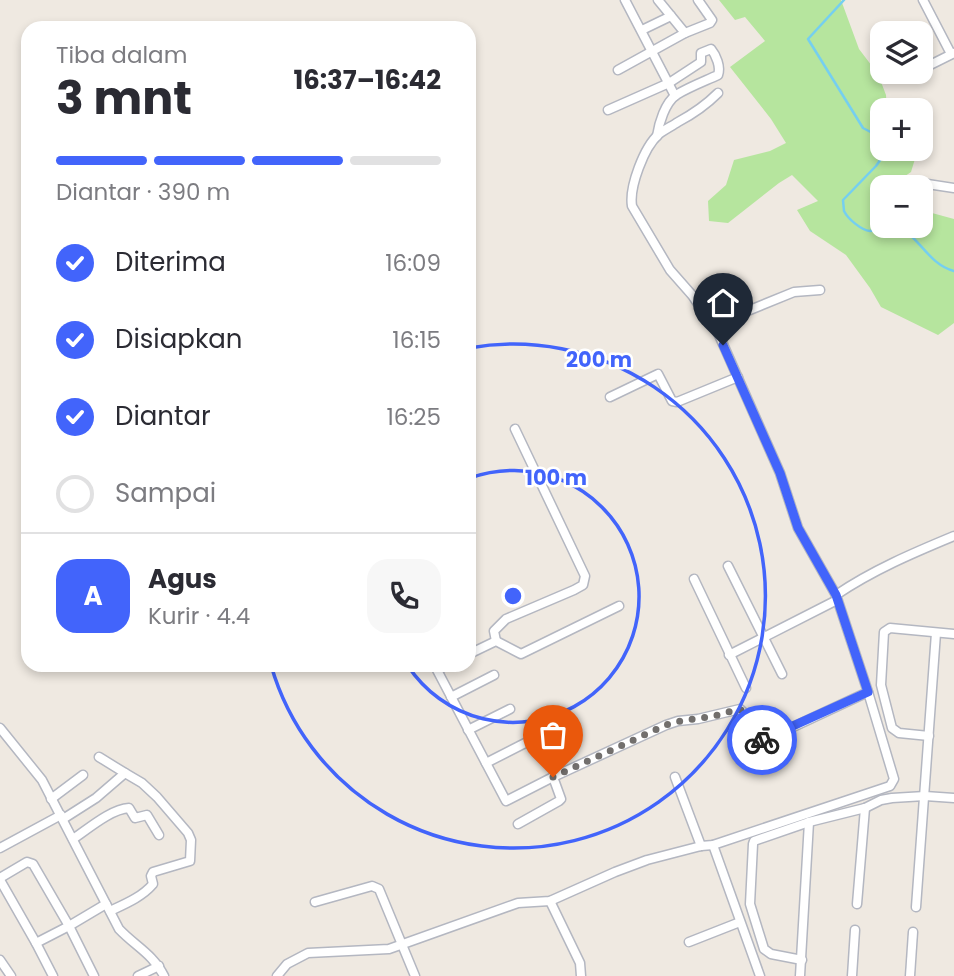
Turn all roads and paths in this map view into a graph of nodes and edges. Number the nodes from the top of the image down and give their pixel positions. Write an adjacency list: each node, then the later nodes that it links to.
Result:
1 (625, 0): 6 (street)
2 (658, 0): 5 (street)
3 (698, 0): 7 (street)
4 (923, 0): 9 (street)
5 (671, 16): 6 (street); 7 (street)
6 (642, 30): 8 (street)
7 (685, 33): 8 (street)
8 (653, 52): 11 (street); 12 (street)
9 (953, 54): 10 (street)
10 (933, 64)
11 (618, 70)
12 (668, 83): 14 (street); 14 (street); 15 (street)
13 (718, 93): 16 (street)
14 (675, 96): 16 (street)
15 (608, 110)
16 (657, 136): 20 (street)
17 (933, 185): 18 (street)
18 (954, 188)
19 (820, 290): 20 (street)
20 (713, 325): 21 (street)
21 (738, 377): 22 (street); 27 (street)
22 (610, 397)
23 (515, 429): 32 (street)
24 (954, 536): 27 (street)
25 (728, 566): 31 (street)
26 (694, 579): 34 (street)
27 (836, 597): 31 (street); 39 (street)
28 (619, 606): 32 (street)
29 (936, 633): 30 (street); 44 (street); 44 (street)
30 (954, 634)
31 (764, 638): 34 (street); 36 (street)
32 (496, 641): 33 (street)
33 (476, 651)
34 (729, 655): 38 (street)
35 (438, 672): 40 (street)
36 (782, 674)
37 (494, 675): 40 (street)
38 (746, 688)
39 (868, 692): 50 (street); 61 (street)
40 (451, 697): 43 (street)
41 (510, 709): 43 (street)
42 (0, 728): 54 (street)
43 (468, 730): 47 (street)
44 (929, 736): 52 (street)
45 (533, 739): 47 (street)
46 (99, 757): 48 (street)
47 (486, 763): 50 (street)
48 (125, 773): 56 (street); 69 (street)
49 (83, 775): 54 (street)
50 (553, 777): 58 (street)
51 (676, 777): 62 (street)
52 (925, 796): 53 (street); 55 (street); 68 (street)
53 (954, 798)
54 (51, 799): 56 (street)
55 (865, 808): 57 (street); 67 (street)
56 (62, 817): 60 (street); 63 (street)
57 (809, 822): 78 (street); 78 (street)
58 (518, 824)
59 (159, 835): 60 (street)
60 (73, 839): 69 (street)
61 (713, 845): 62 (street); 70 (street)
62 (701, 846): 66 (street)
63 (0, 848)
64 (0, 879): 71 (street); 75 (street)
65 (315, 902): 76 (street)
66 (551, 904): 76 (street); 87 (street)
67 (857, 904)
68 (916, 907)
69 (108, 908): 71 (street); 79 (street)
70 (740, 922): 74 (street); 88 (street)
71 (69, 926): 75 (street); 82 (street)
72 (855, 930): 90 (street)
73 (913, 932): 91 (street)
74 (690, 942)
75 (36, 943): 81 (street)
76 (403, 944): 85 (street); 86 (street)
77 (0, 960): 80 (street)
78 (802, 960): 89 (street)
79 (159, 966): 83 (street); 84 (street)
80 (11, 976)
81 (53, 976)
82 (94, 976)
83 (138, 976)
84 (164, 976)
85 (277, 976)
86 (415, 976)
87 (581, 976)
88 (760, 976)
89 (800, 976)
90 (852, 976)
91 (910, 976)

